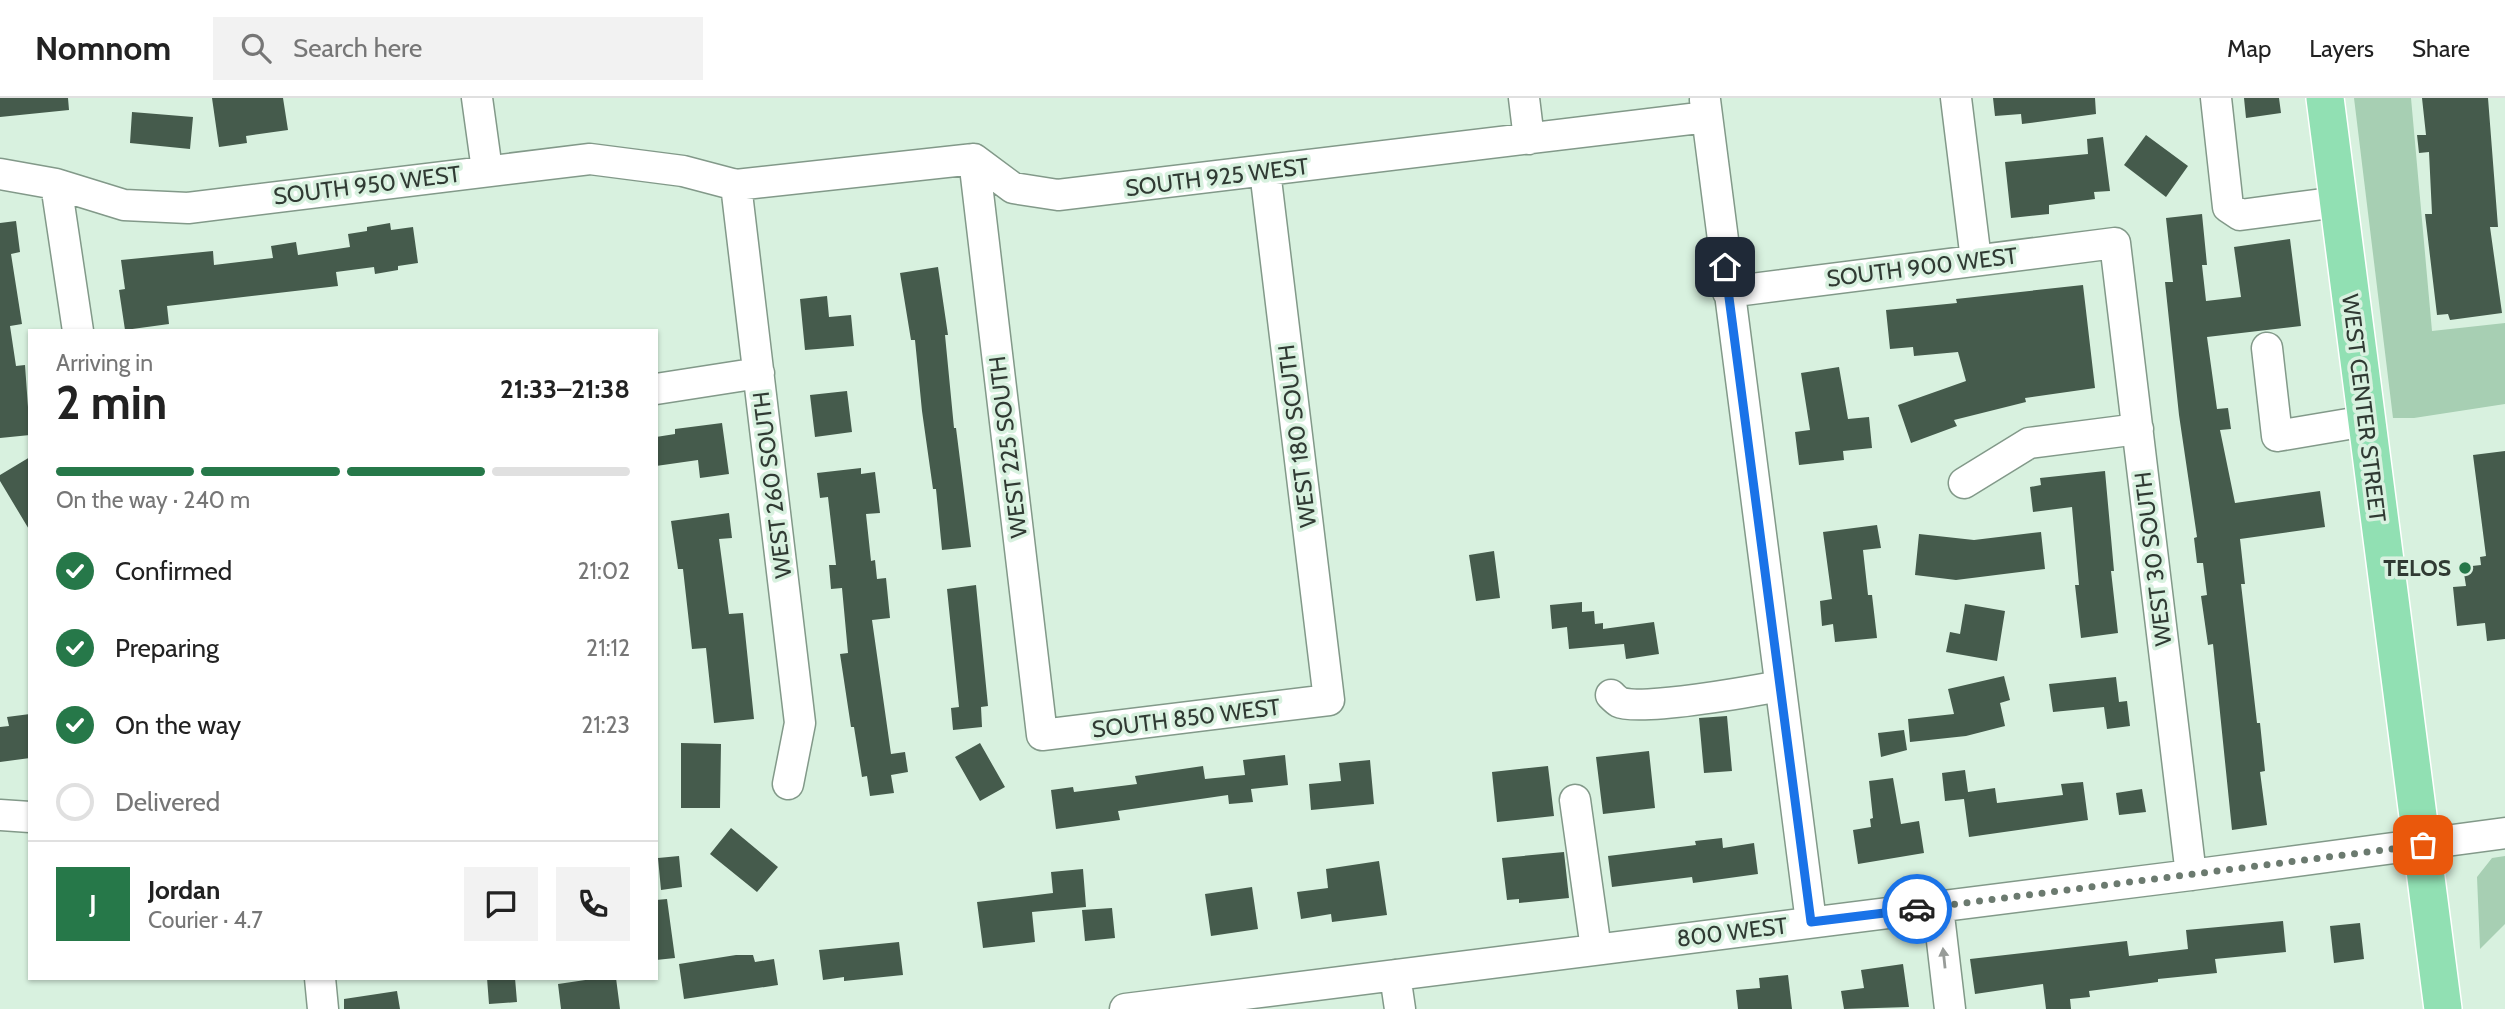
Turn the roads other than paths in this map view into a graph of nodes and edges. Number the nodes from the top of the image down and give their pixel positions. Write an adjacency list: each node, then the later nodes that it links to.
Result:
1 (477, 98): 9 (street)
2 (1524, 98): 7 (street)
3 (1956, 98): 16 (street)
4 (2216, 98): 14 (street)
5 (2325, 98): 14 (main road, WEST CENTER STREET)
6 (1706, 108): 7 (street, SOUTH 925 WEST); 17 (street)
7 (1529, 139): 10 (street, SOUTH 925 WEST)
8 (974, 159): 10 (street, SOUTH 925 WEST); 13 (street); 28 (street, WEST 225 SOUTH)
9 (487, 170): 12 (street, SOUTH 950 WEST); 13 (street, SOUTH 950 WEST)
10 (1265, 171): 27 (street, WEST 180 SOUTH)
11 (0, 174): 12 (street, SOUTH 950 WEST)
12 (56, 184): 18 (street)
13 (736, 185): 20 (street, WEST 260 SOUTH)
14 (2339, 202): 22 (main road, WEST CENTER STREET)
15 (2115, 243): 16 (street, SOUTH 900 WEST); 23 (street, WEST 30 SOUTH)
16 (1976, 260): 17 (street, SOUTH 900 WEST)
17 (1728, 292): 25 (street)
18 (78, 329)
19 (2267, 348): 22 (street)
20 (759, 373): 21 (street); 29 (street, WEST 260 SOUTH)
21 (658, 389)
22 (2366, 422): 34 (main road, WEST CENTER STREET)
23 (2138, 429): 24 (street); 35 (street, WEST 30 SOUTH)
24 (1964, 483)
25 (1780, 686): 26 (street); 37 (street)
26 (1611, 695)
27 (1329, 700): 28 (street, SOUTH 850 WEST)
28 (1042, 735)
29 (788, 784)
30 (1575, 800): 38 (street)
31 (0, 815): 32 (street)
32 (28, 817)
33 (2505, 833): 34 (street, 800 WEST)
34 (2423, 845): 35 (street, 800 WEST); 45 (main road, WEST CENTER STREET)
35 (2191, 875): 36 (street, 800 WEST)
36 (1938, 907): 37 (street, 800 WEST); 44 (street, one-way to 36)
37 (1811, 922): 38 (street, 800 WEST)
38 (1595, 949): 39 (street, 800 WEST)
39 (1395, 975): 42 (street, 800 WEST); 43 (street)
40 (320, 980): 41 (street)
41 (323, 1009)
42 (1125, 1009)
43 (1400, 1009)
44 (1950, 1009)
45 (2443, 1009)

